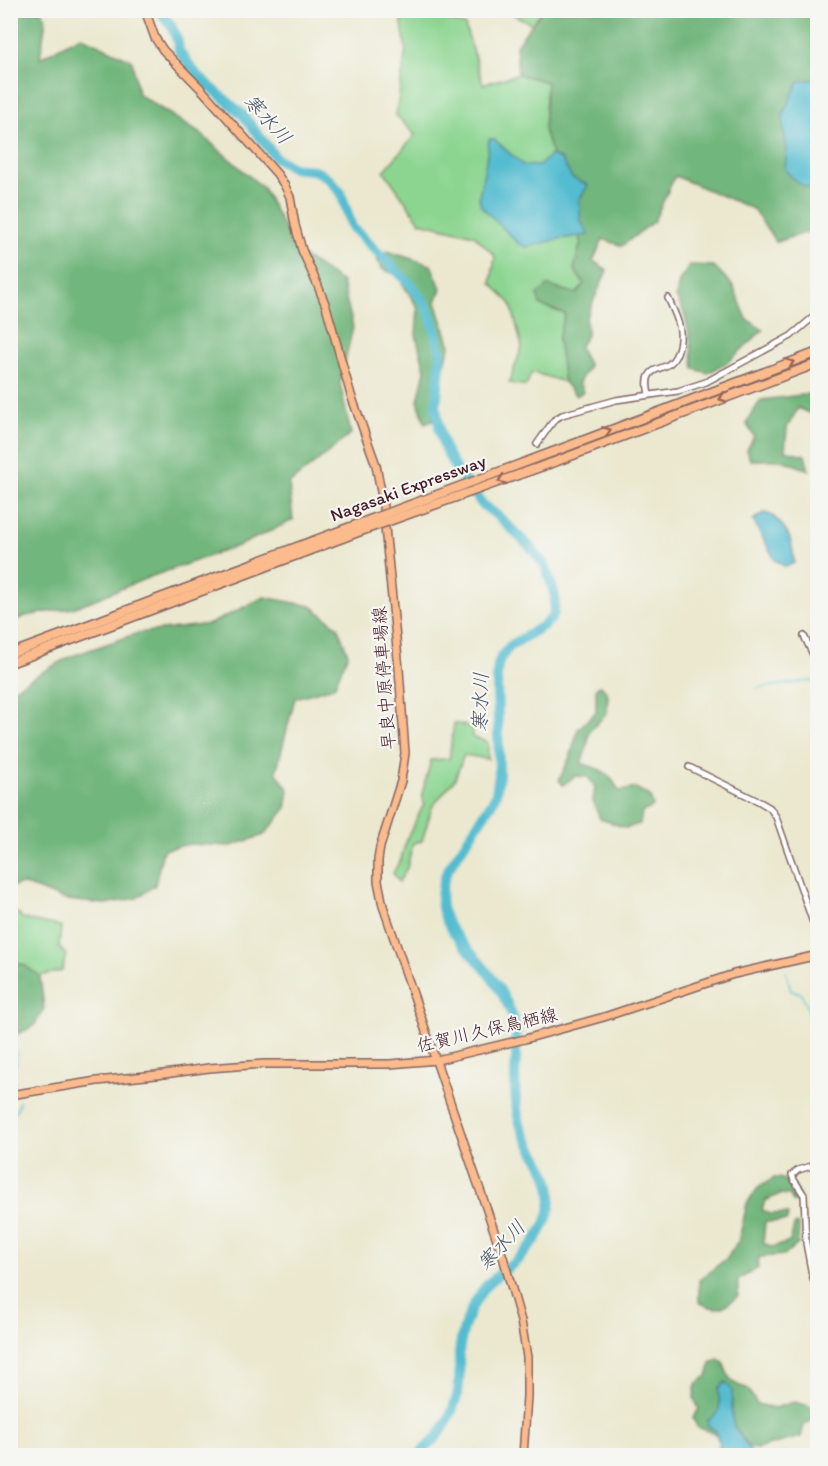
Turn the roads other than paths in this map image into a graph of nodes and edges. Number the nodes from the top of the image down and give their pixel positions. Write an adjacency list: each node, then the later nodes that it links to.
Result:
1 (145, 10): 16 (main road, 早良中原停車場線)
2 (668, 298): 6 (street)
3 (818, 313): 6 (street)
4 (818, 352): 8 (highway, Nagasaki Expressway, one-way to 4, bridge)
5 (818, 363): 8 (highway, Nagasaki Expressway, one-way to 8, bridge)
6 (649, 395): 7 (street)
7 (537, 444)
8 (357, 529): 10 (highway, Nagasaki Expressway); 11 (highway, Nagasaki Expressway)
9 (804, 636): 12 (street)
10 (10, 654)
11 (10, 663)
12 (818, 665)
13 (689, 768): 14 (street)
14 (818, 937)
15 (818, 955): 16 (main road, 佐賀川久保鳥栖線)
16 (437, 1060): 17 (main road, 佐賀川久保鳥栖線); 20 (main road, 早良中原停車場線)
17 (10, 1095)
18 (818, 1164): 19 (street)
19 (818, 1293)
20 (523, 1455)

